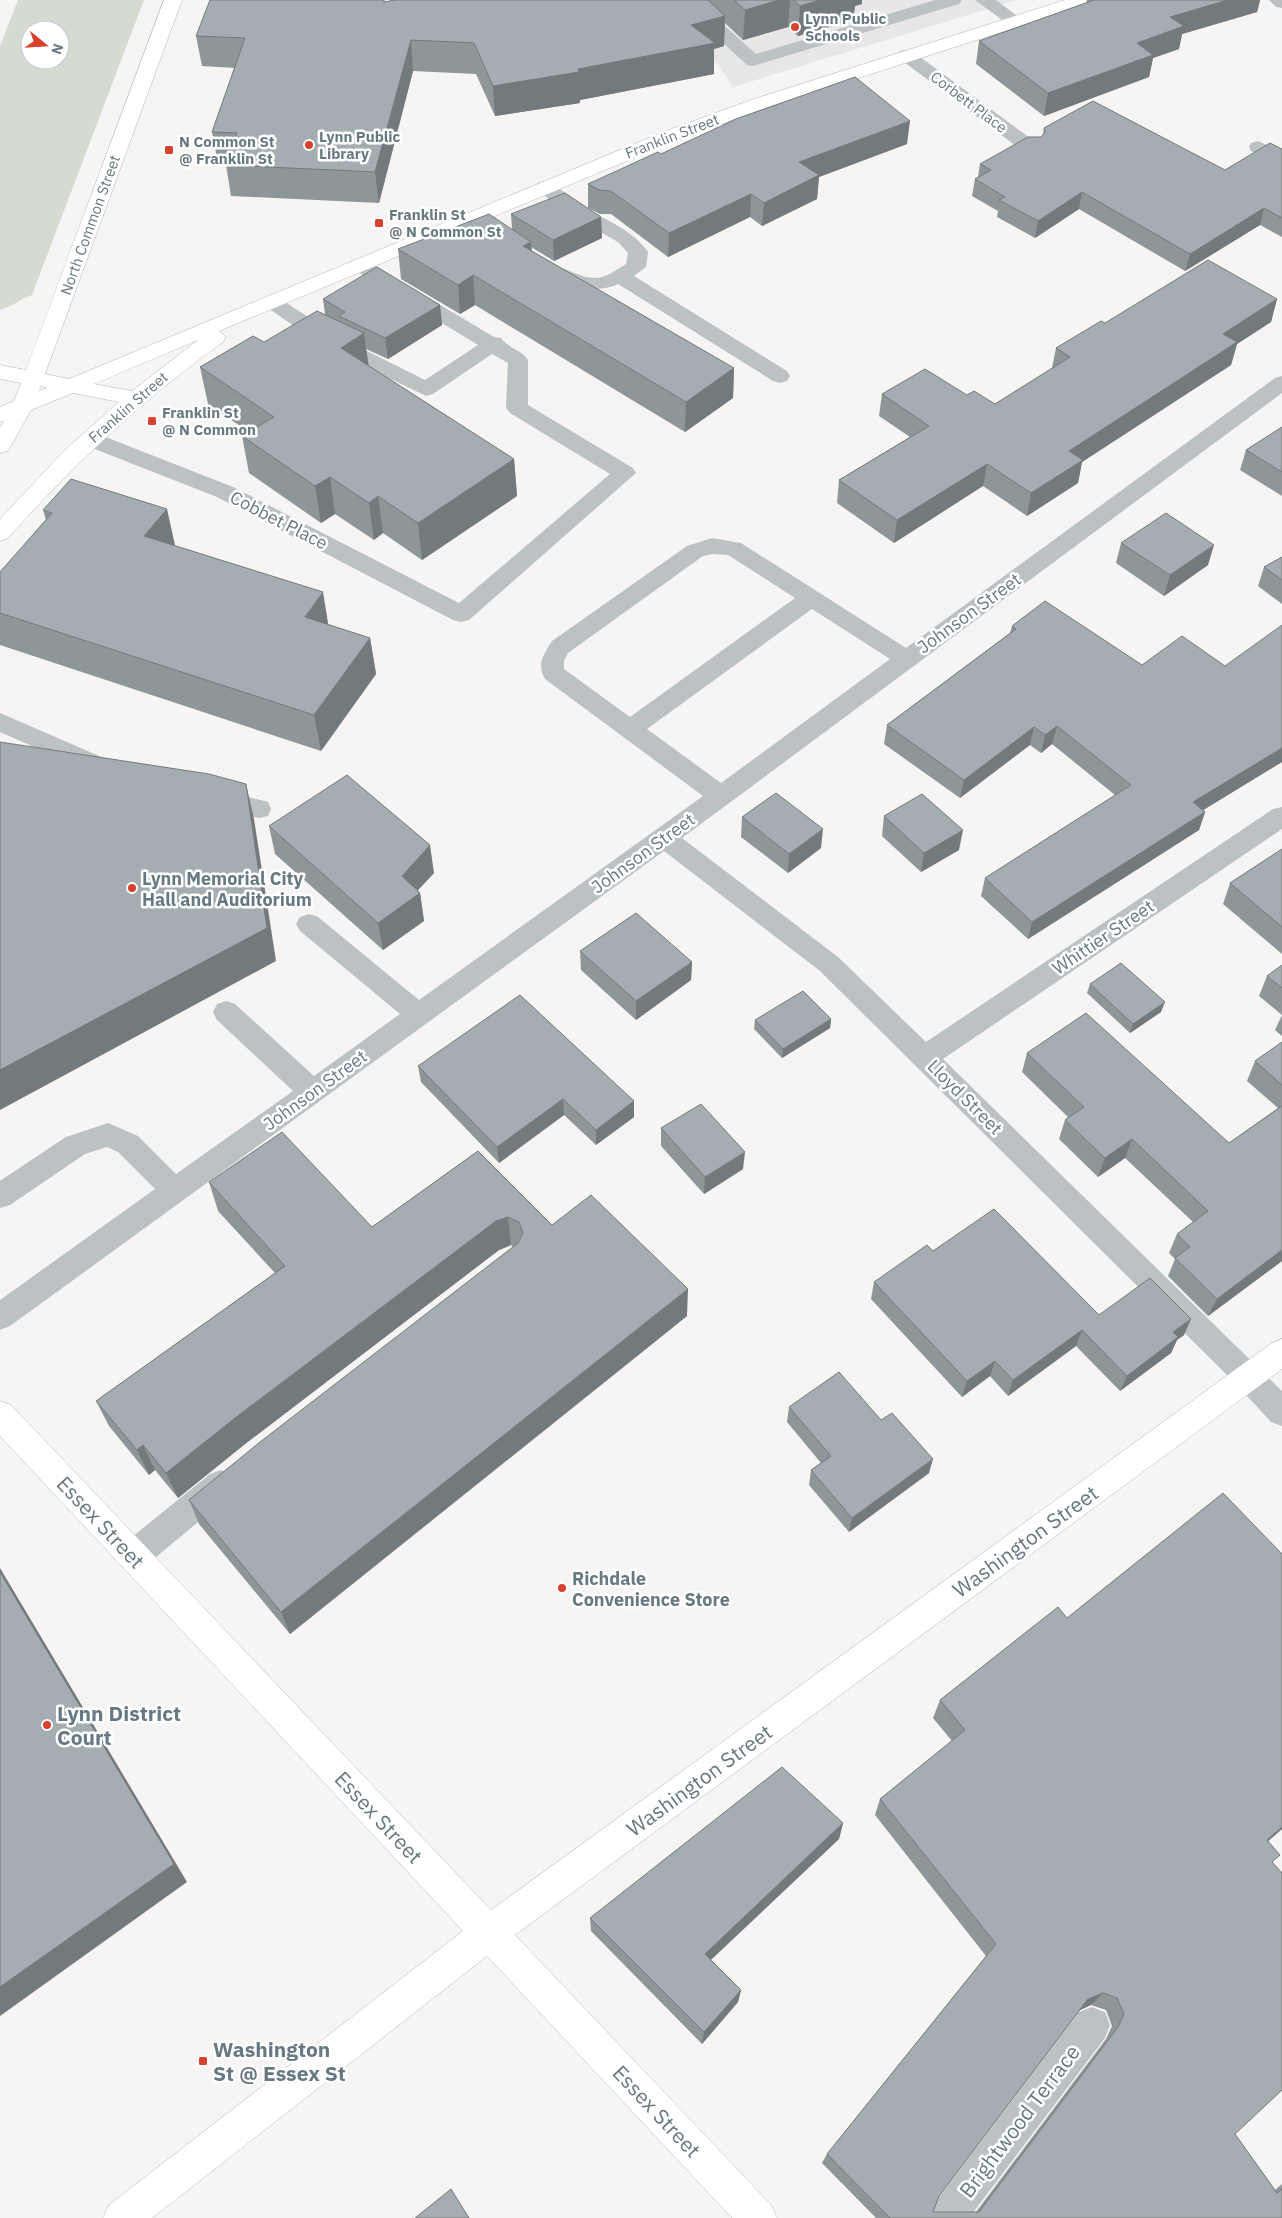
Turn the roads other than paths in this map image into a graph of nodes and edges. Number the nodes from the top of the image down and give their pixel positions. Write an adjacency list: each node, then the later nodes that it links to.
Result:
1 (173, 0): 23 (main road, North Common Street)
2 (686, 0): 3 (street)
3 (953, 0)
4 (984, 0): 8 (street)
5 (1083, 0): 8 (main road, Franklin Street)
6 (1278, 0): 7 (street)
7 (1282, 3)
8 (1015, 20): 9 (main road, Franklin Street)
9 (906, 55): 11 (street, Corbett Place); 13 (main road, Franklin Street)
10 (1258, 147): 12 (street)
11 (1031, 148)
12 (1282, 160)
13 (545, 187): 14 (main road, Franklin Street); 18 (street)
14 (472, 218): 15 (street); 17 (main road, Franklin Street)
15 (491, 232)
16 (537, 263): 18 (street)
17 (360, 265): 19 (main road, Franklin Street); 20 (street)
18 (619, 276): 22 (street)
19 (272, 302): 20 (street); 25 (main road, Franklin Street); 26 (main road, Franklin Street)
20 (494, 344): 29 (street, Cobbet Place)
21 (0, 372): 23 (main road)
22 (780, 376)
23 (33, 379): 25 (main road); 27 (main road, North Common Street)
24 (1282, 383): 33 (street, Johnson Street)
25 (71, 386): 26 (main road); 27 (main road, Franklin Street)
26 (135, 398): 29 (main road, Franklin Street)
27 (22, 406): 28 (main road, Franklin Street); 30 (main road, North Common Street)
28 (0, 415)
29 (90, 439): 31 (main road, Franklin Street)
30 (0, 446)
31 (0, 533)
32 (811, 598): 33 (street); 35 (street); 35 (street)
33 (907, 659): 38 (street, Johnson Street)
34 (0, 722): 36 (street)
35 (630, 729): 38 (street)
36 (122, 775)
37 (195, 793): 39 (street)
38 (721, 796): 41 (street, Johnson Street)
39 (259, 809)
40 (1282, 816): 45 (street, Whittier Street)
41 (664, 838): 44 (street, Johnson Street); 45 (street, Lloyd Street)
42 (309, 924): 44 (street)
43 (226, 1012): 46 (street)
44 (419, 1015): 46 (street, Johnson Street)
45 (925, 1057): 51 (street, Lloyd Street)
46 (312, 1092): 47 (street, Johnson Street)
47 (175, 1191): 48 (street); 49 (street, Johnson Street)
48 (0, 1196)
49 (0, 1317)
50 (1282, 1352): 51 (main road, Washington Street)
51 (1249, 1376): 52 (street, Lloyd Street); 56 (main road, Washington Street)
52 (1282, 1412)
53 (0, 1415): 55 (main road, Essex Street)
54 (242, 1468): 55 (street)
55 (133, 1556): 56 (main road, Essex Street)
56 (489, 1934): 58 (main road, Washington Street); 59 (main road, Essex Street)
57 (1092, 2024): 60 (street, Brightwood Terrace)
58 (122, 2218)
59 (758, 2218)
60 (946, 2218)

